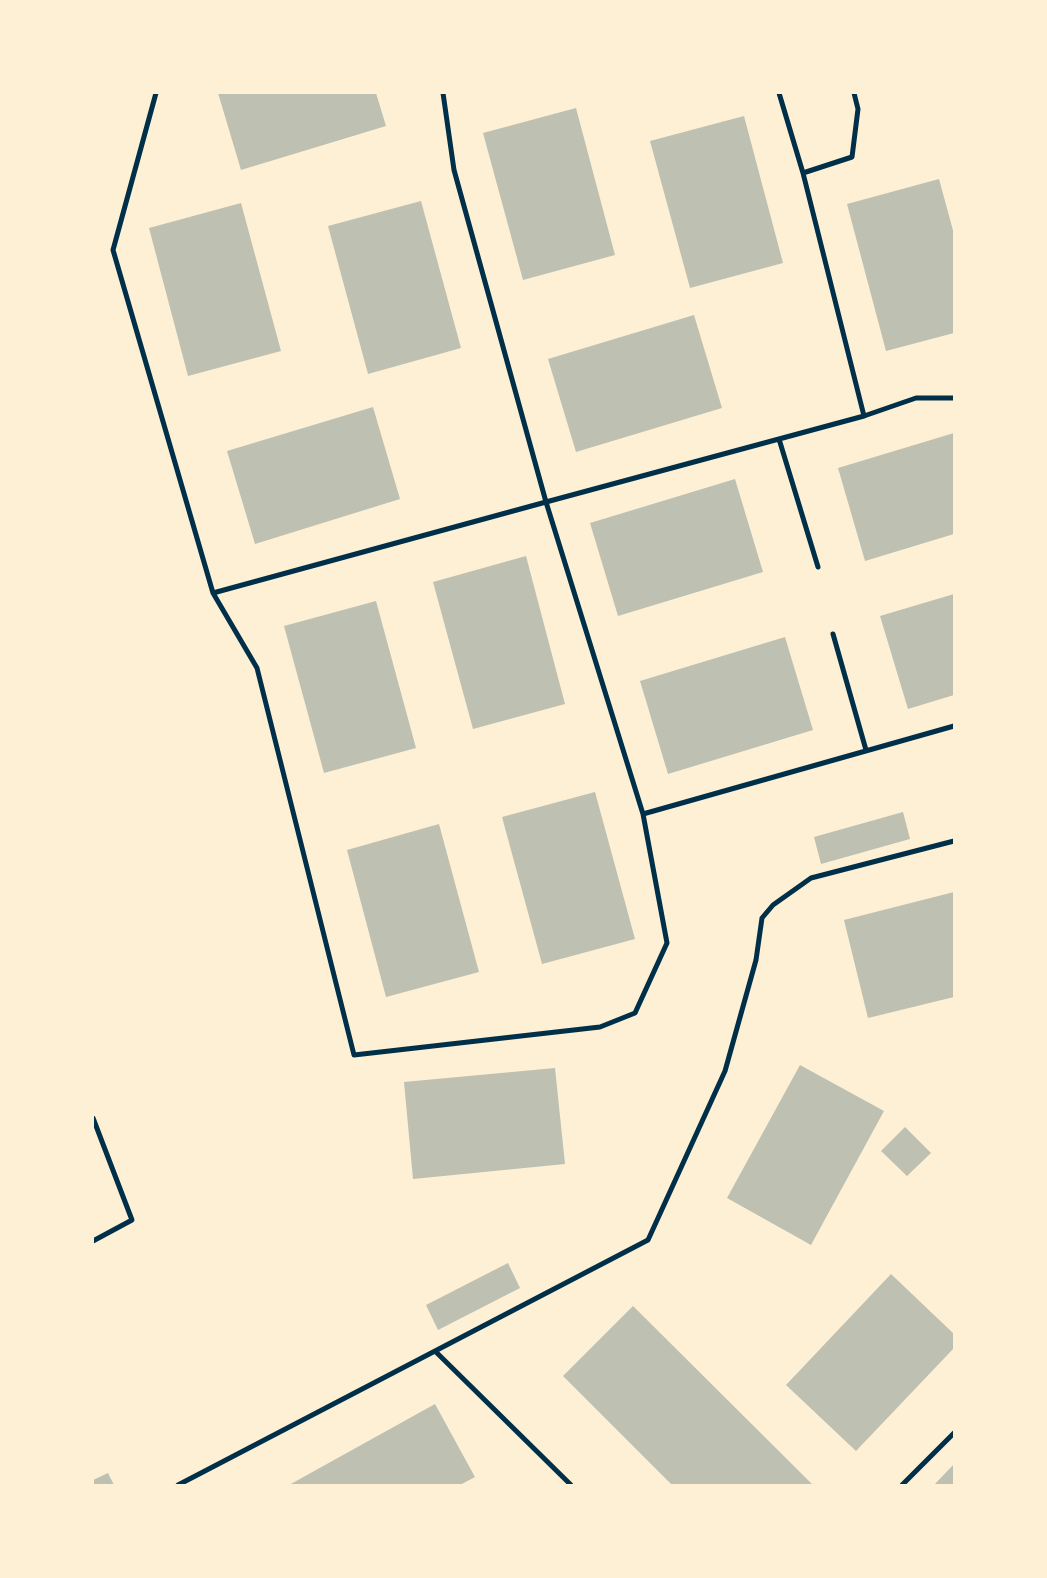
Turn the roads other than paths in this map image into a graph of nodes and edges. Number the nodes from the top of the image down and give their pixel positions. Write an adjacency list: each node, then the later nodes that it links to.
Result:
1 (156, 93): 11 (lane)
2 (443, 93): 9 (lane)
3 (779, 93): 5 (lane)
4 (853, 93): 5 (lane)
5 (803, 173): 7 (lane)
6 (954, 398): 7 (lane)
7 (864, 416): 8 (lane)
8 (779, 439): 9 (lane); 10 (lane)
9 (546, 502): 11 (lane); 15 (lane)
10 (818, 567)
11 (213, 593): 15 (lane)
12 (833, 634): 14 (lane)
13 (954, 726): 14 (lane)
14 (866, 750): 15 (lane)
15 (643, 814)
16 (954, 841): 19 (lane)
17 (93, 1118): 18 (lane)
18 (93, 1241)
19 (435, 1351): 21 (lane); 22 (lane)
20 (954, 1433): 23 (lane)
21 (178, 1485)
22 (571, 1485)
23 (902, 1485)

